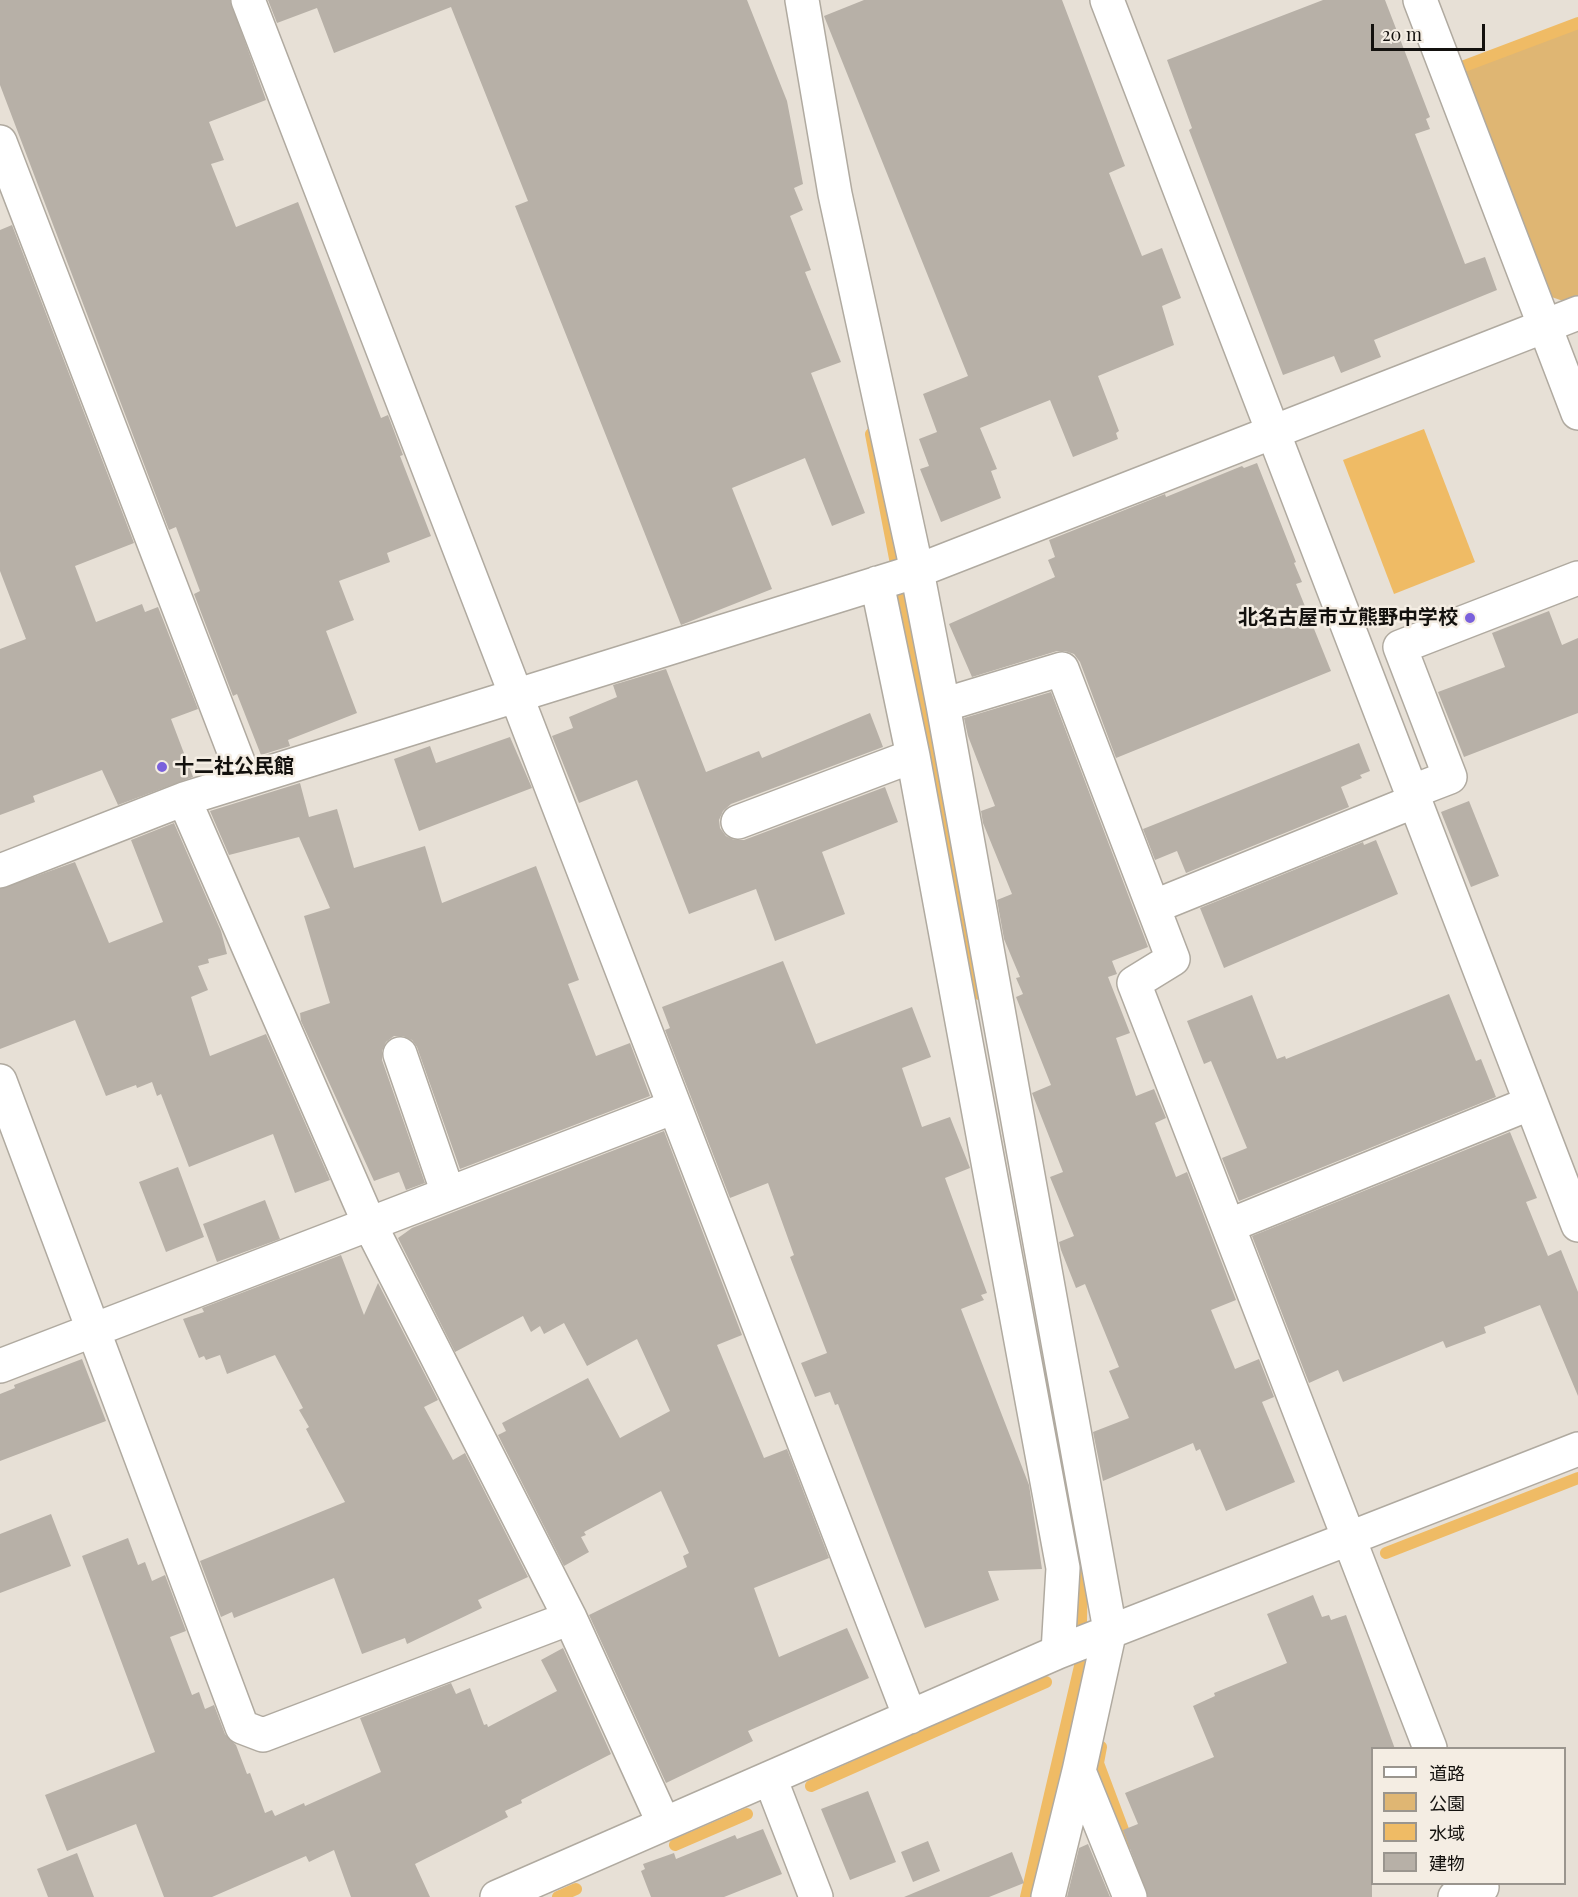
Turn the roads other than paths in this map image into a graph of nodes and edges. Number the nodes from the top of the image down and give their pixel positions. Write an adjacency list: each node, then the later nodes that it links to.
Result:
1 (248, 0): 13 (street)
2 (802, 0): 10 (street)
3 (1107, 0): 9 (street)
4 (1420, 0): 7 (street)
5 (0, 142): 16 (street)
6 (1578, 313): 7 (street)
7 (1544, 326): 8 (street); 9 (street)
8 (1578, 413)
9 (1273, 430): 10 (street); 17 (street)
10 (917, 571): 12 (street); 14 (street)
11 (1578, 578): 17 (street)
12 (877, 583): 13 (street); 15 (street)
13 (517, 696): 16 (street); 25 (street)
14 (943, 705): 21 (street); 35 (street)
15 (912, 756): 19 (street); 36 (street)
16 (245, 780): 18 (street)
17 (1413, 796): 21 (street); 24 (street)
18 (184, 799): 20 (street); 27 (street)
19 (738, 822)
20 (0, 871)
21 (1153, 907): 29 (street)
22 (400, 1054): 26 (street)
23 (0, 1081): 30 (street)
24 (1531, 1103): 28 (street); 29 (street)
25 (674, 1107): 26 (street); 37 (street)
26 (448, 1193): 27 (street)
27 (369, 1222): 30 (street); 34 (street)
28 (1578, 1225)
29 (1228, 1226): 33 (street)
30 (93, 1331): 31 (street); 34 (street)
31 (0, 1366)
32 (1578, 1449): 33 (street)
33 (1349, 1538): 35 (street); 38 (street)
34 (570, 1618): 41 (street)
35 (1110, 1630): 36 (street); 39 (street)
36 (1058, 1652): 37 (street)
37 (910, 1717): 40 (street)
38 (1429, 1747)
39 (1079, 1771): 44 (street); 45 (street)
40 (770, 1778): 41 (street); 43 (street)
41 (664, 1824): 42 (street)
42 (497, 1897)
43 (816, 1897)
44 (1048, 1897)
45 (1130, 1897)

